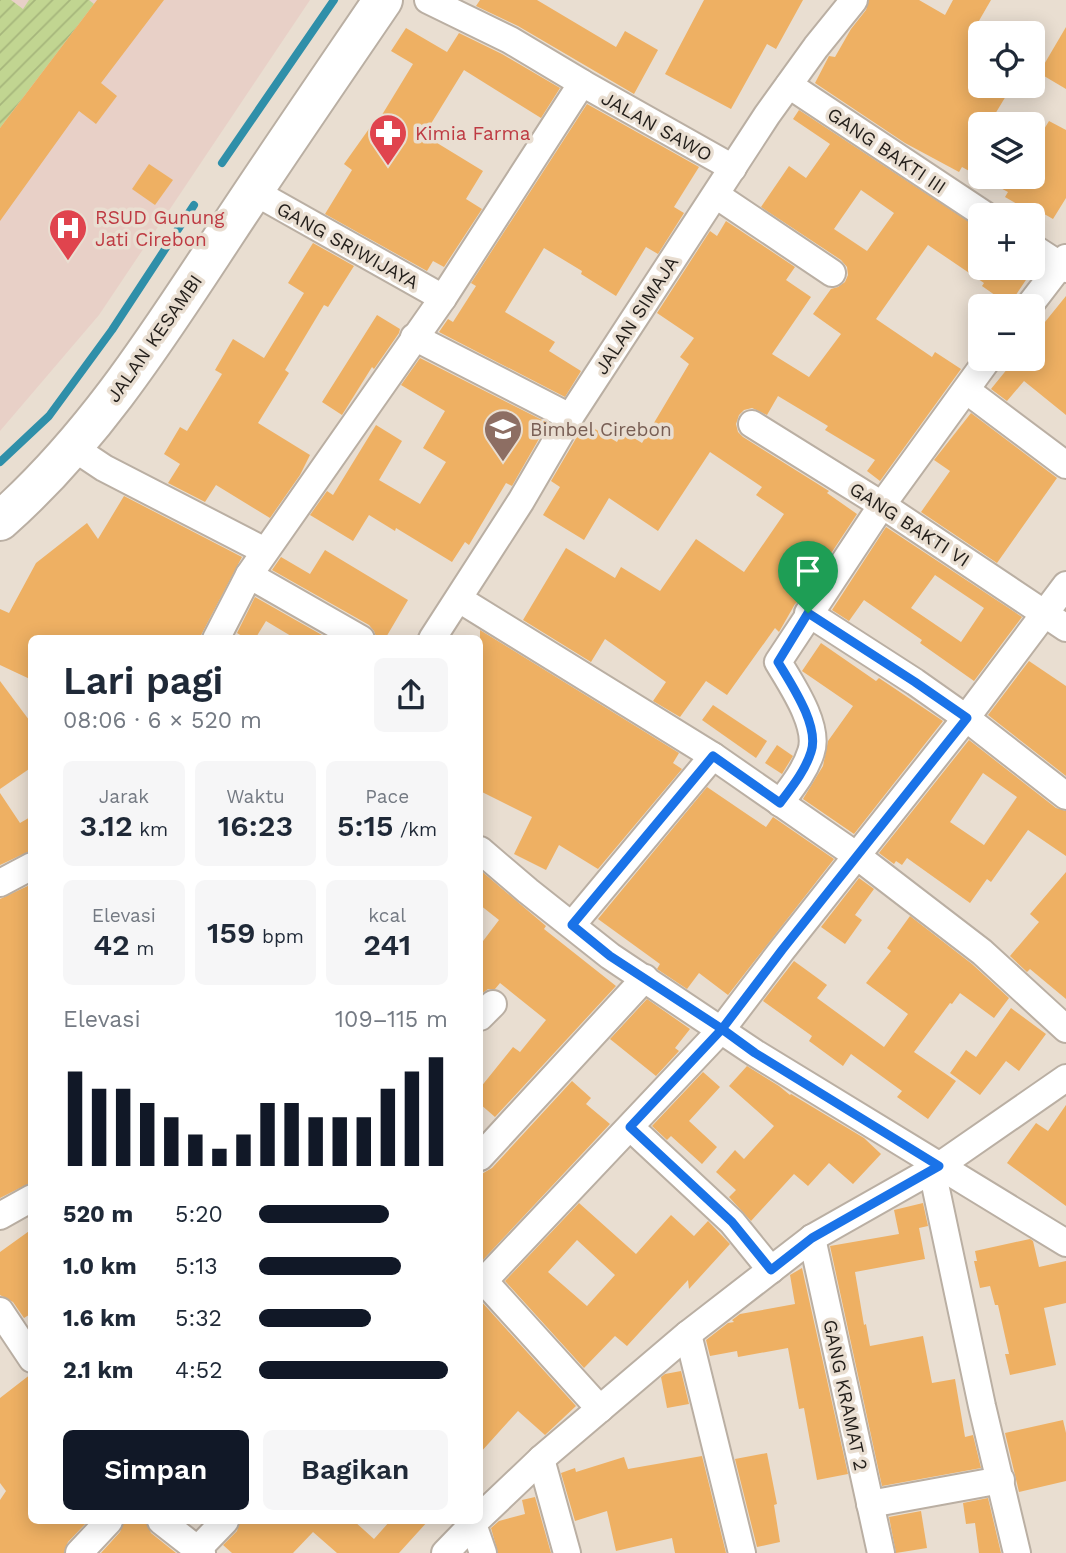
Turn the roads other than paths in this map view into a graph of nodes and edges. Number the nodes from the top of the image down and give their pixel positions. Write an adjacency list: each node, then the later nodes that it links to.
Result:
1 (383, 0): 7 (main road, JALAN KESAMBI)
2 (428, 0): 4 (street, JALAN SAWO)
3 (854, 0): 5 (street, JALAN SIMAJA)
4 (582, 83): 6 (street, JALAN SAWO); 14 (street)
5 (789, 85): 6 (street, JALAN SIMAJA); 9 (street, GANG BAKTI III)
6 (733, 168): 8 (street, JALAN SIMAJA)
7 (253, 191): 14 (street, GANG SRIWIJAYA); 20 (main road, JALAN KESAMBI)
8 (716, 195): 12 (street); 18 (street, JALAN SIMAJA)
9 (968, 204)
10 (1045, 254): 11 (street)
11 (1064, 264): 13 (street)
12 (832, 273)
13 (1038, 294)
14 (443, 298): 15 (street)
15 (414, 337): 18 (street); 24 (street)
16 (979, 371): 17 (street)
17 (966, 390): 21 (street); 22 (street)
18 (570, 417): 27 (street, JALAN SIMAJA)
19 (752, 424): 22 (street, GANG BAKTI VI)
20 (74, 448): 23 (main road, JALAN KESAMBI); 24 (street)
21 (1066, 465)
22 (882, 505): 28 (street); 29 (street, GANG BAKTI VI)
23 (0, 521)
24 (265, 551): 25 (street)
25 (249, 575): 30 (street); 31 (street)
26 (1066, 585): 29 (street)
27 (459, 599): 32 (street, JALAN SIMAJA); 34 (street)
28 (808, 613): 33 (street); 36 (street)
29 (1056, 620): 33 (street)
30 (218, 635)
31 (354, 635)
32 (435, 635)
33 (967, 718): 35 (street); 38 (street)
34 (713, 756): 36 (street); 41 (street)
35 (1066, 796)
36 (780, 803): 38 (street)
37 (483, 852): 41 (street)
38 (857, 856): 43 (street); 44 (street)
39 (28, 868): 40 (street)
40 (0, 883)
41 (572, 925): 42 (street)
42 (645, 978): 44 (street); 47 (street)
43 (1066, 1028)
44 (722, 1029): 46 (street); 48 (street)
45 (1066, 1077): 48 (street)
46 (630, 1127): 53 (street); 54 (street)
47 (483, 1154)
48 (936, 1168): 51 (street); 52 (street); 61 (street)
49 (28, 1200): 50 (street)
50 (0, 1216)
51 (812, 1238): 53 (street); 62 (street, GANG KRAMAT 2)
52 (1066, 1242)
53 (771, 1270): 57 (street)
54 (483, 1282)
55 (483, 1284): 59 (street)
56 (0, 1311): 58 (street)
57 (688, 1334): 59 (street); 74 (street)
58 (28, 1353)
59 (600, 1409): 60 (street)
60 (541, 1459): 63 (street); 73 (street)
61 (1001, 1480): 62 (street); 76 (street)
62 (870, 1503): 75 (street, GANG KRAMAT 2)
63 (483, 1513)
64 (106, 1524): 70 (street)
65 (165, 1524): 69 (street)
66 (222, 1524): 69 (street)
67 (471, 1524): 71 (street)
68 (476, 1524): 72 (street)
69 (198, 1552)
70 (79, 1553)
71 (445, 1553)
72 (482, 1553)
73 (567, 1553)
74 (743, 1553)
75 (881, 1553)
76 (1017, 1553)

